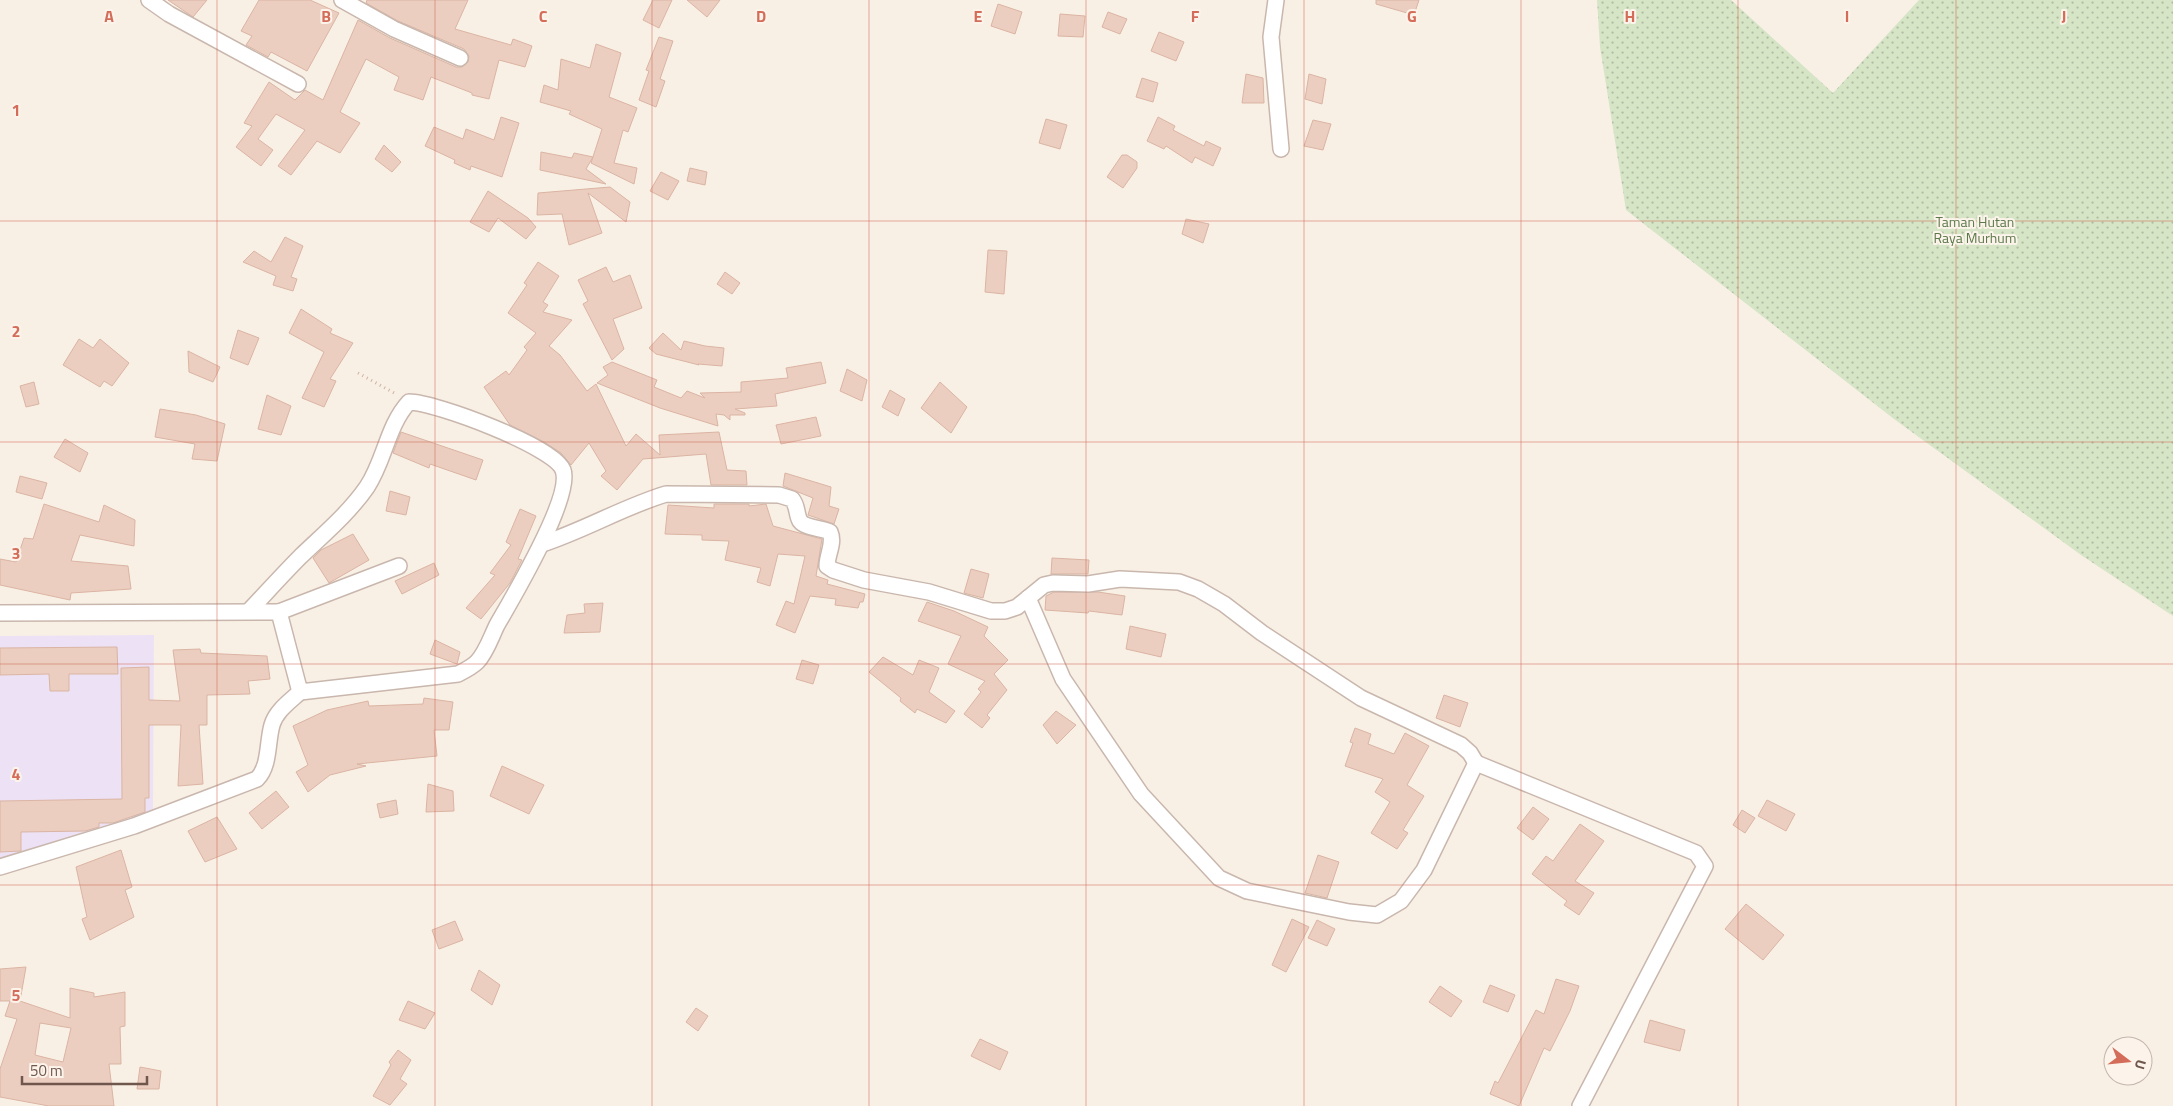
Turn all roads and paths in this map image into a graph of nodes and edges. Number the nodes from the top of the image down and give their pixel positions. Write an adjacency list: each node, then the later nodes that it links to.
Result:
1 (149, 0): 5 (street)
2 (342, 0): 4 (street)
3 (1276, 0): 6 (street)
4 (460, 58)
5 (298, 84)
6 (1281, 149)
7 (358, 373): 8 (path)
8 (409, 402): 9 (street); 12 (street)
9 (542, 544): 11 (street); 15 (street)
10 (399, 566): 13 (street)
11 (1028, 598): 16 (street); 16 (street)
12 (248, 612): 13 (street); 14 (street)
13 (279, 612): 15 (street)
14 (0, 613)
15 (300, 692): 17 (street)
16 (1476, 763): 18 (street)
17 (0, 867)
18 (1580, 1106)

